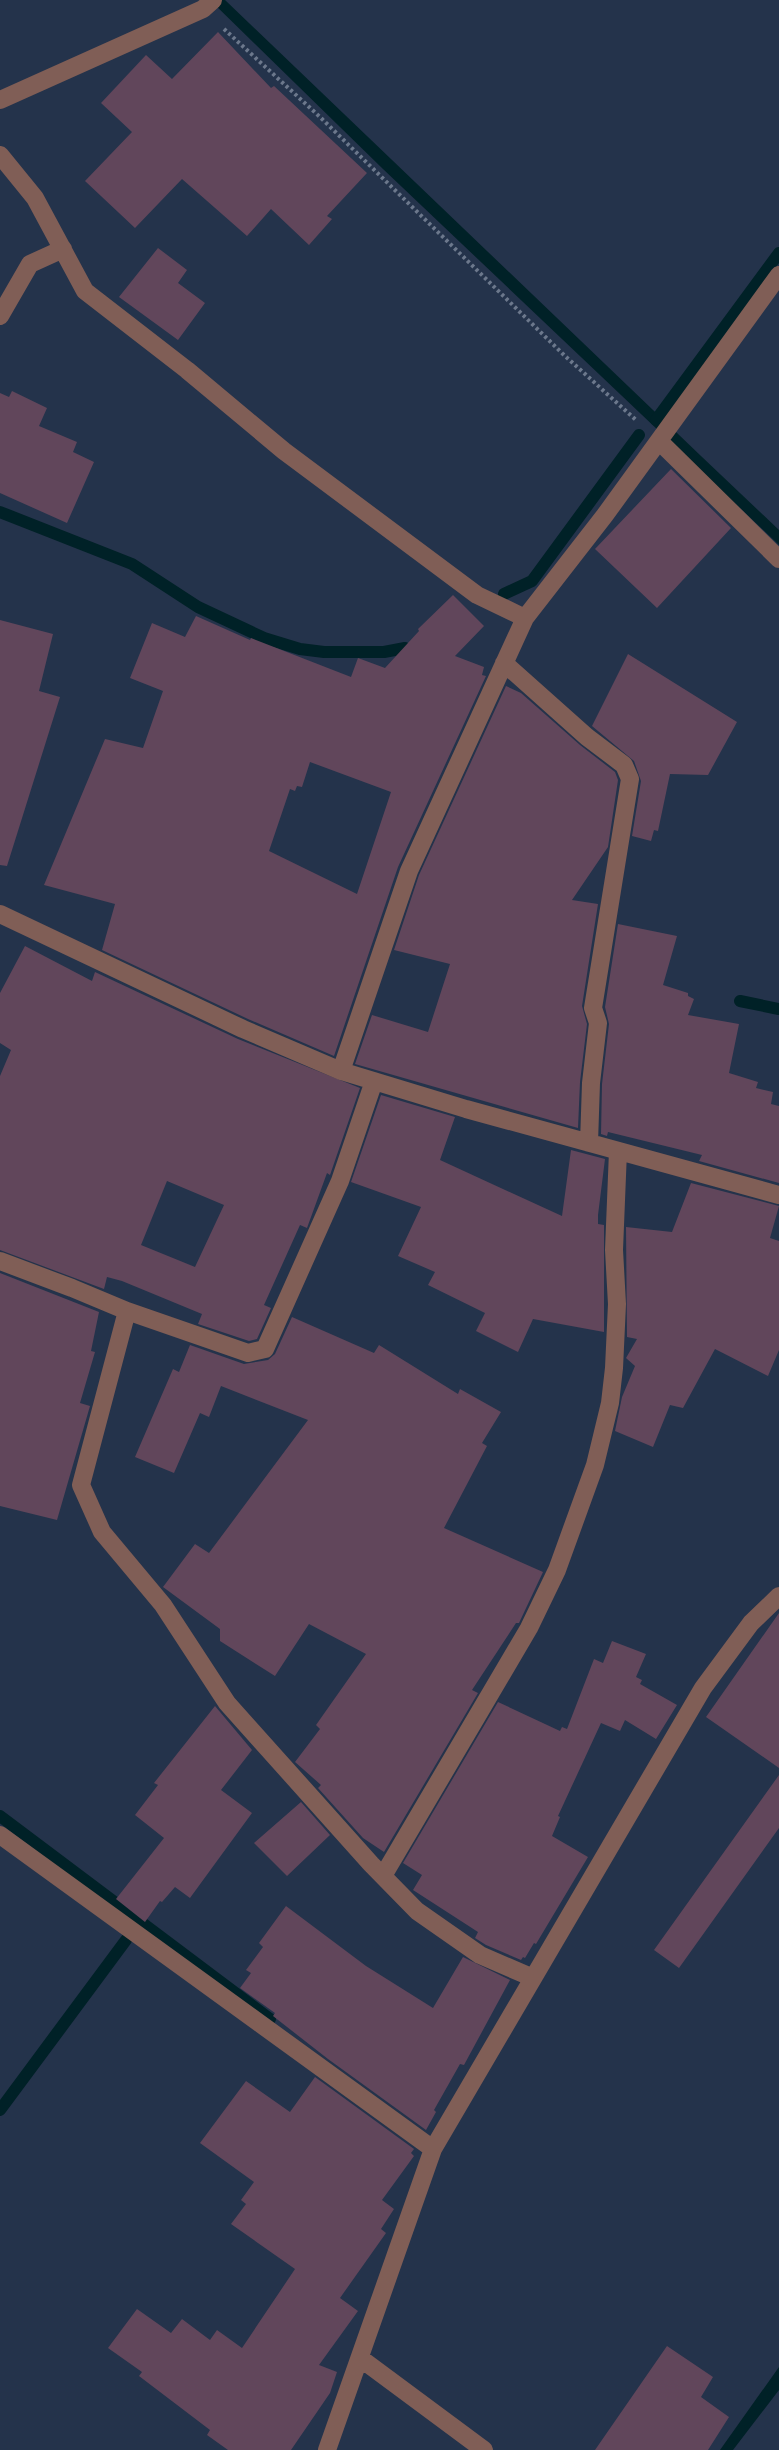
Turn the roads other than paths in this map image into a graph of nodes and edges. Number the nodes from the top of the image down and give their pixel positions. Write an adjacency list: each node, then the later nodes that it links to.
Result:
1 (208, 4): 2 (street)
2 (0, 100)
3 (0, 154): 4 (street)
4 (63, 249): 6 (street); 9 (street)
5 (779, 275): 7 (street)
6 (0, 316)
7 (659, 441): 8 (street); 9 (street)
8 (779, 559)
9 (525, 618): 10 (street)
10 (504, 663): 12 (street); 14 (street)
11 (0, 914): 12 (street)
12 (341, 1071): 13 (street)
13 (374, 1081): 14 (street); 18 (street)
14 (589, 1143): 15 (street)
15 (618, 1151): 16 (street); 21 (street)
16 (779, 1196)
17 (0, 1262): 18 (street)
18 (127, 1311): 21 (street)
19 (779, 1596): 22 (street)
20 (0, 1835): 23 (street)
21 (383, 1876): 22 (street)
22 (531, 1977): 23 (street)
23 (433, 2149): 24 (street)
24 (360, 2358): 25 (street); 26 (street)
25 (327, 2450)
26 (484, 2450)

